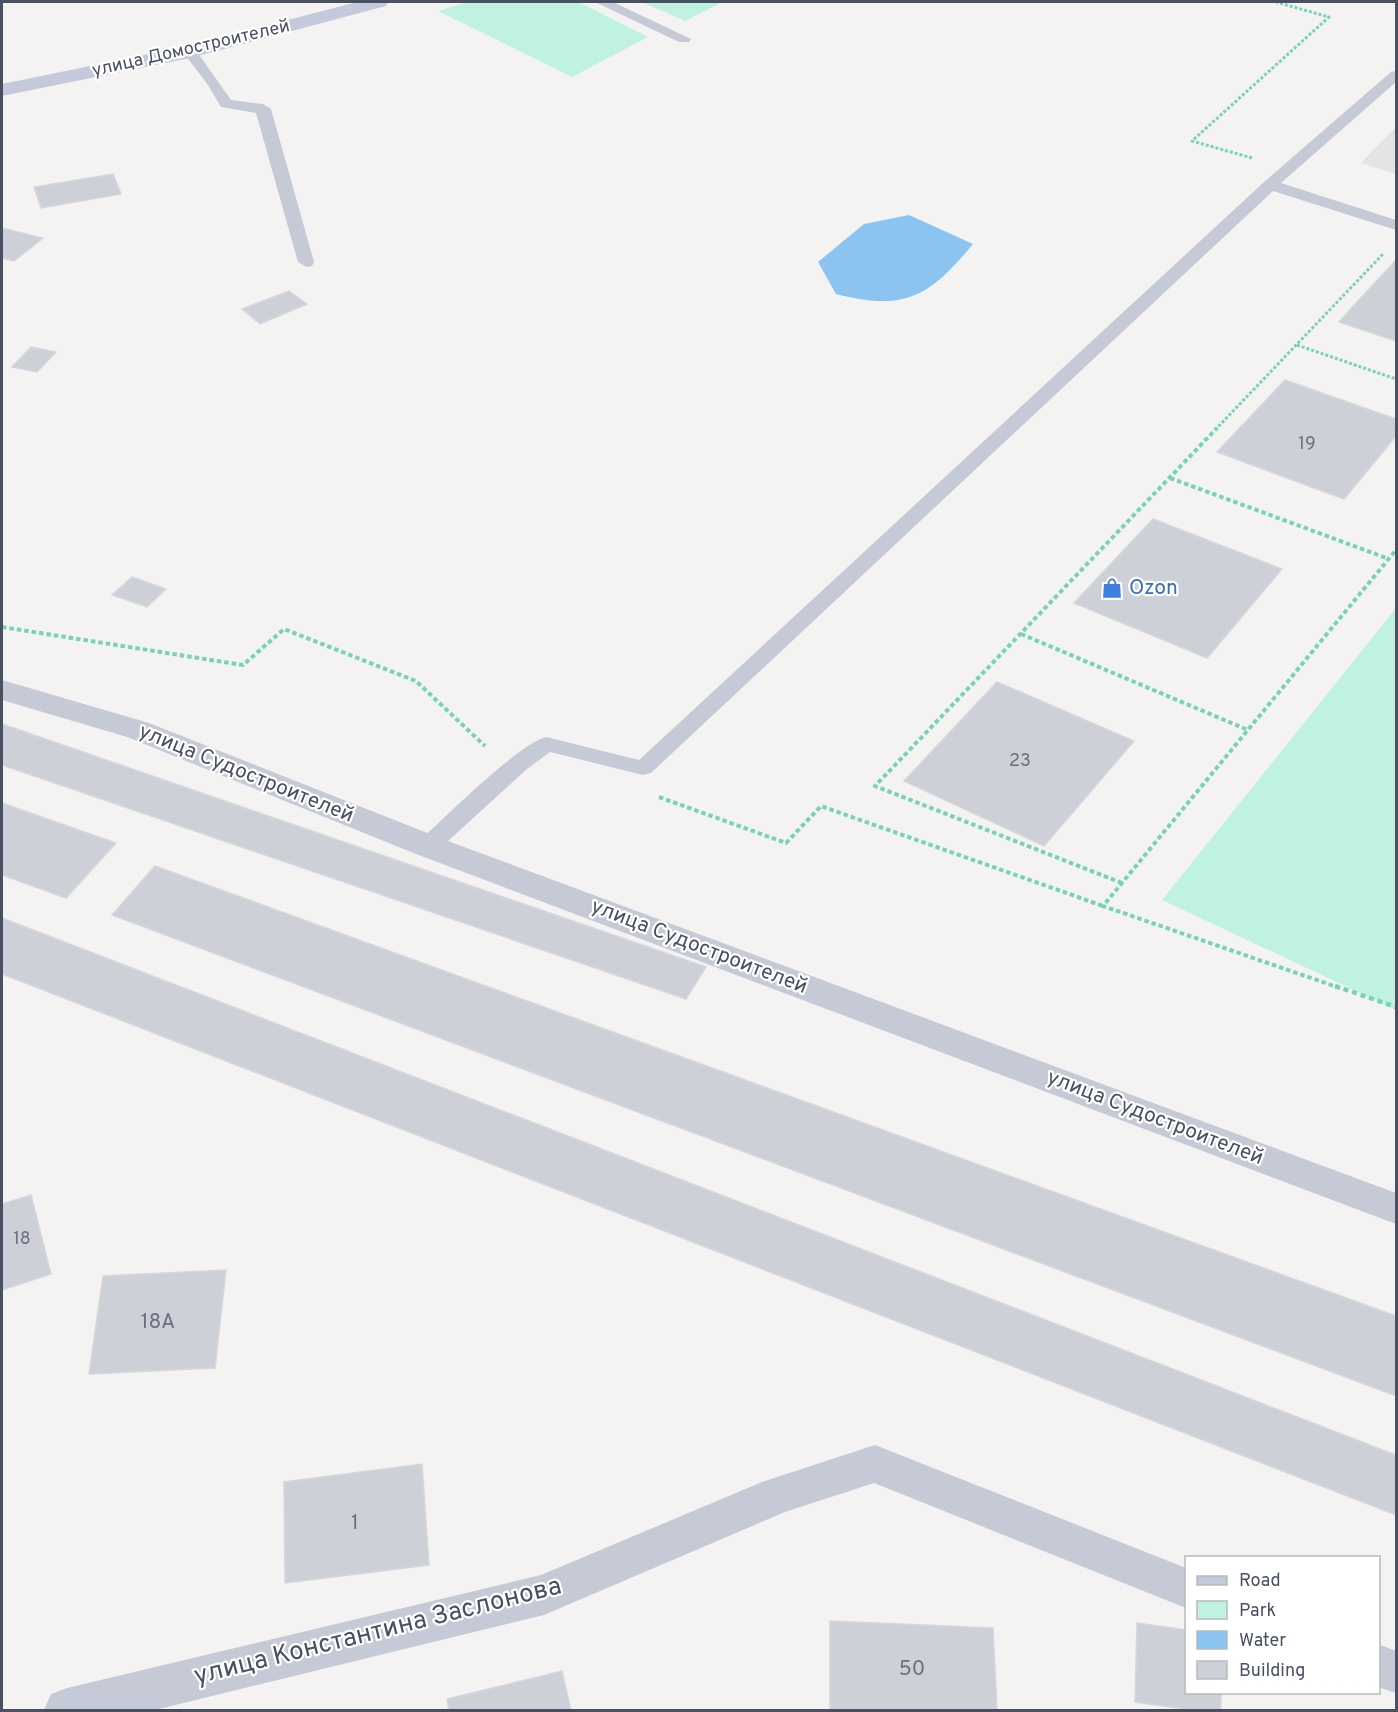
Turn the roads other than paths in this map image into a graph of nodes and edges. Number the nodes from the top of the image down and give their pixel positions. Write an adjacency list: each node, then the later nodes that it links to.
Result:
1 (379, 2): 4 (main road, улица Домостроителей)
2 (602, 2): 3 (lane)
3 (684, 39)
4 (190, 52): 6 (main road, улица Домостроителей); 9 (lane)
5 (1396, 75): 7 (lane)
6 (2, 90)
7 (1270, 185): 8 (lane); 11 (lane)
8 (1396, 225)
9 (306, 262)
10 (2, 690): 11 (street, улица Судостроителей)
11 (428, 846): 12 (street, улица Судостроителей)
12 (1396, 1209)
13 (1185, 1588): 16 (street, улица Константина Заслонова)
14 (1380, 1666): 15 (street)
15 (1396, 1672)
16 (67, 1710)

